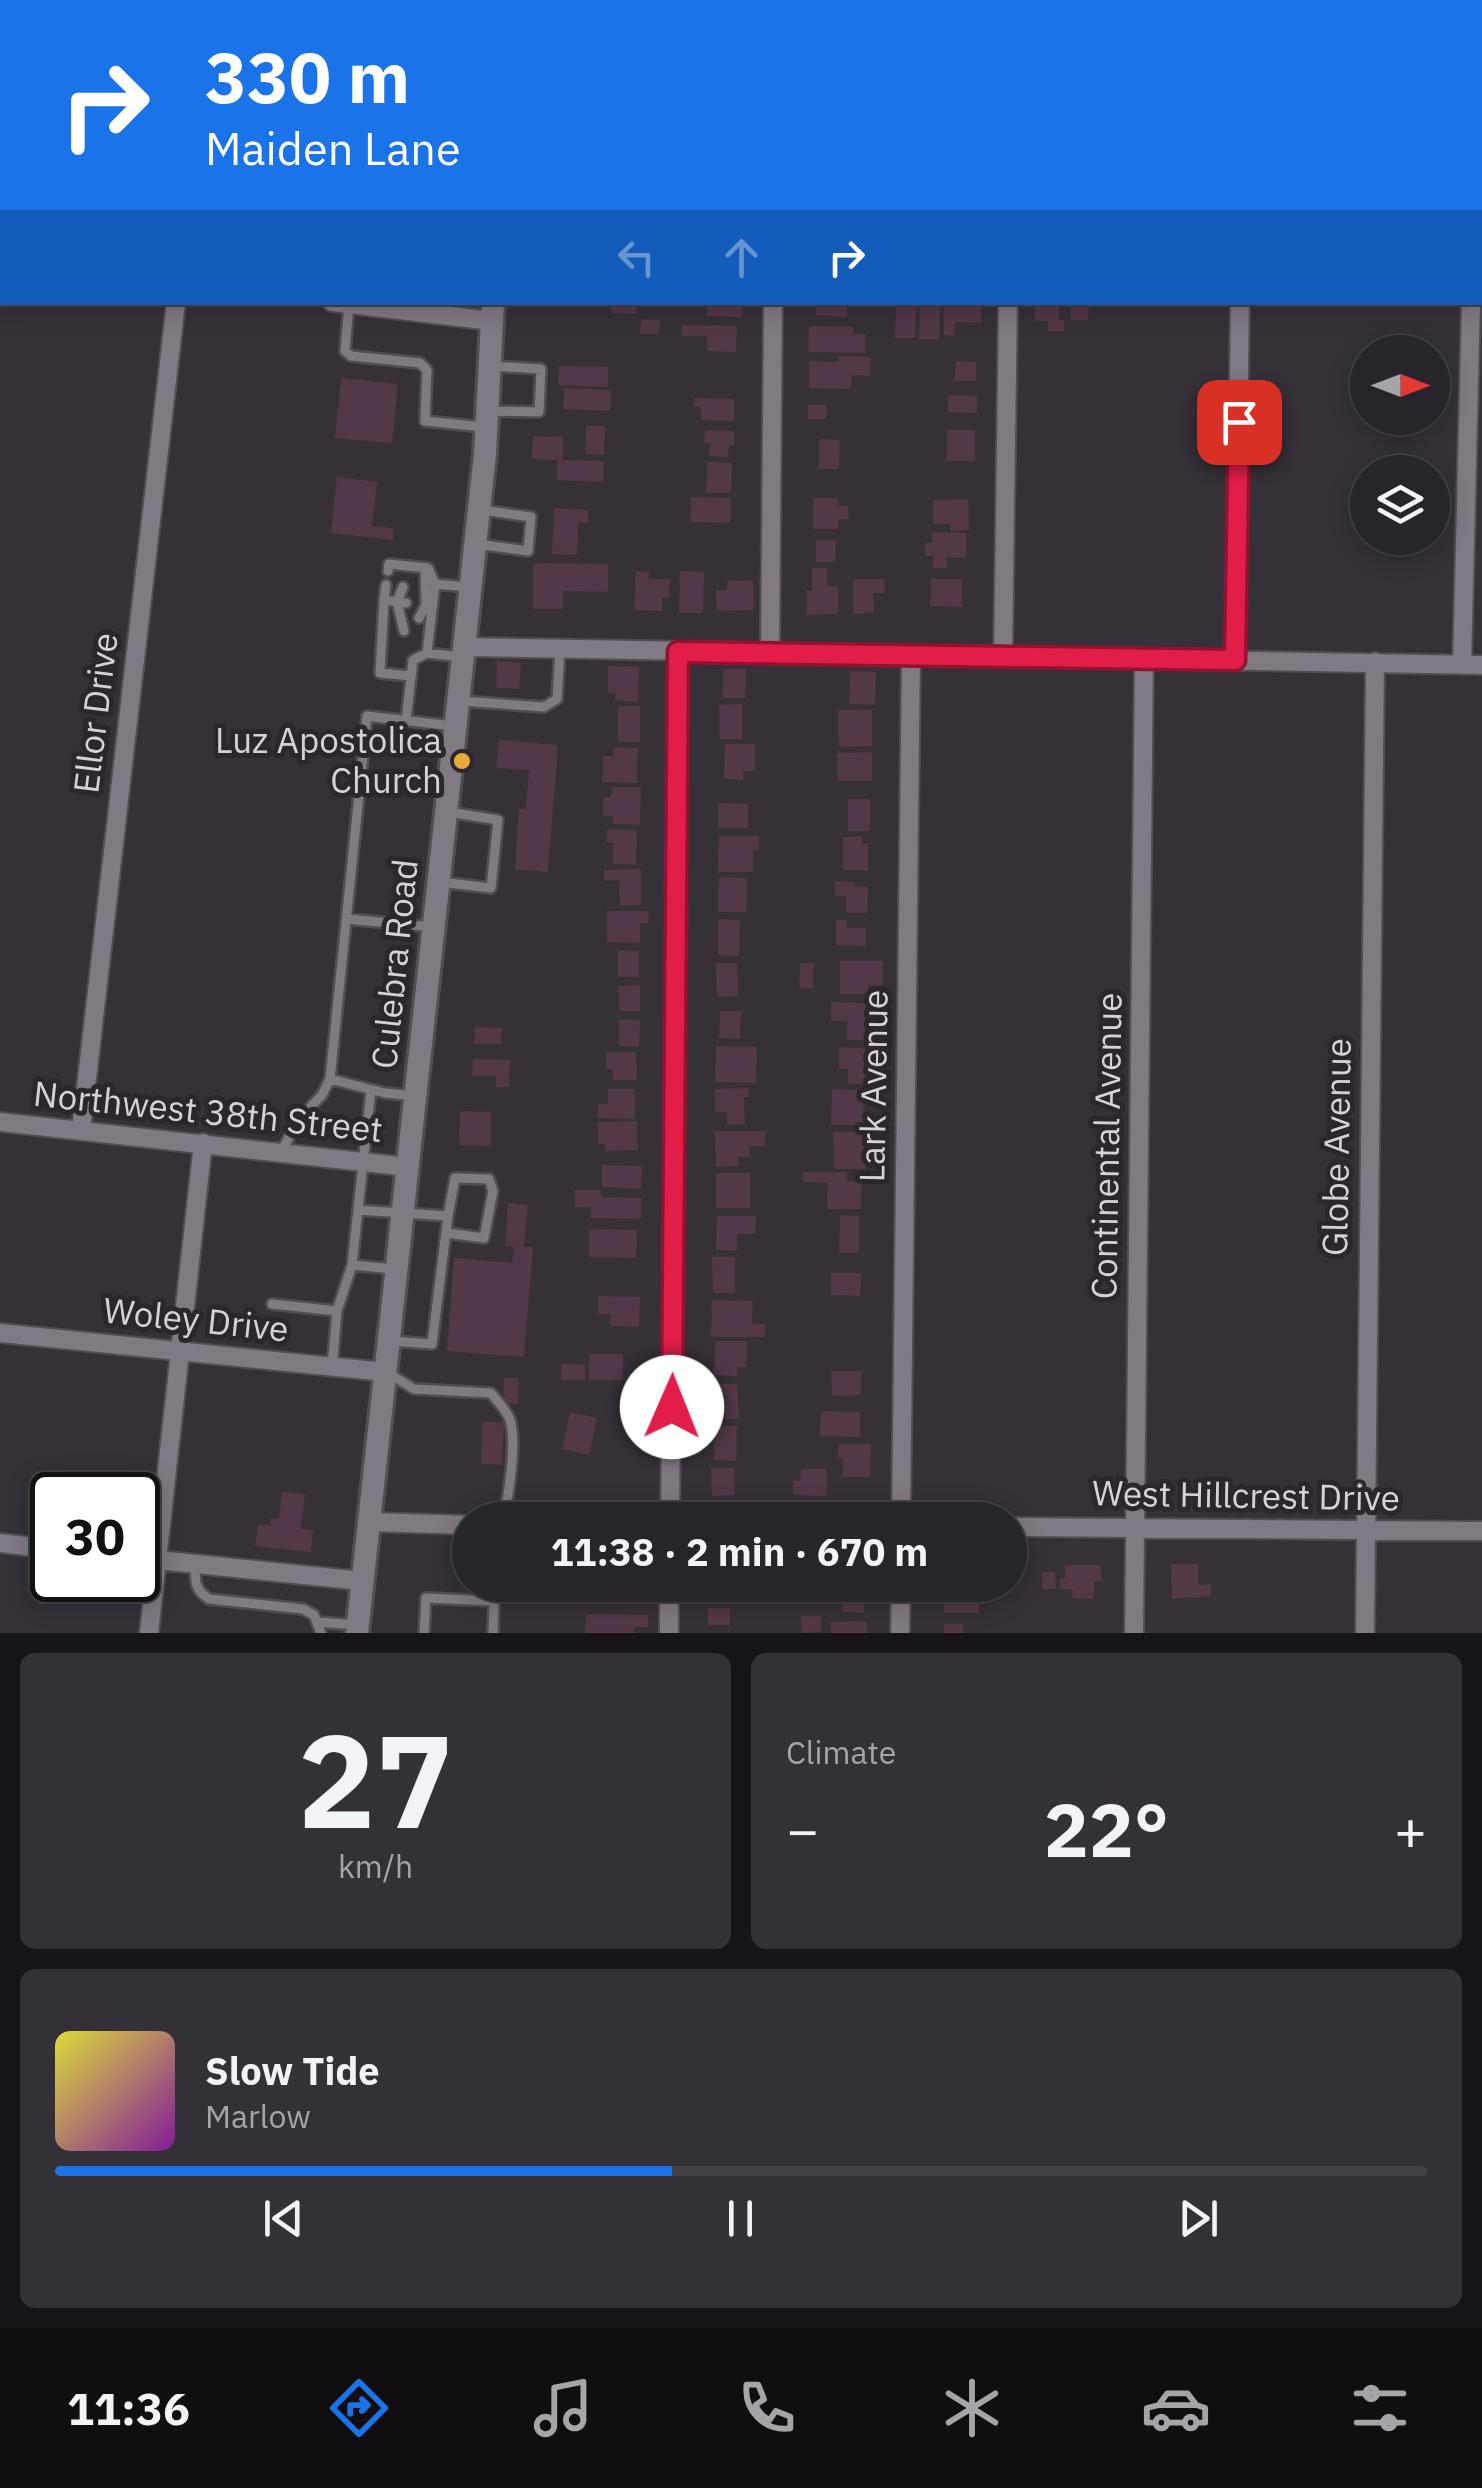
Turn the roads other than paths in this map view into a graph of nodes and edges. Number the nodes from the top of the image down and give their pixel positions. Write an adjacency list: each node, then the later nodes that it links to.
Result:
1 (176, 305): 51 (street, Ellor Drive)
2 (340, 305): 10 (lane)
3 (359, 305): 8 (street)
4 (773, 305): 31 (street)
5 (1008, 305): 33 (street)
6 (1240, 305): 35 (street)
7 (1470, 305): 37 (street)
8 (493, 312): 9 (main road, Culebra Road)
9 (491, 366): 10 (main road, Culebra Road); 10 (lane)
10 (488, 419): 11 (main road, Culebra Road)
11 (479, 510): 12 (main road, Culebra Road); 12 (lane)
12 (475, 544): 18 (main road, Culebra Road)
13 (388, 571): 16 (lane)
14 (425, 573): 22 (lane)
15 (386, 584): 20 (lane)
16 (435, 584): 18 (lane); 22 (lane)
17 (406, 587): 21 (lane)
18 (471, 588): 29 (main road, Culebra Road)
19 (423, 590): 22 (lane)
20 (384, 600): 21 (lane); 39 (lane)
21 (402, 602): 23 (lane); 25 (lane)
22 (426, 605): 24 (lane); 26 (lane); 28 (lane)
23 (405, 617)
24 (419, 618)
25 (404, 631)
26 (418, 632)
27 (560, 649): 29 (street); 30 (street); 40 (lane)
28 (427, 652): 29 (lane); 39 (lane)
29 (463, 652): 40 (main road, Culebra Road)
30 (678, 652): 31 (street); 71 (street)
31 (770, 652): 32 (street)
32 (911, 654): 33 (street); 72 (street, Lark Avenue)
33 (1003, 657): 34 (street)
34 (1144, 659): 35 (street); 76 (street, Continental Avenue)
35 (1235, 660): 36 (street)
36 (1374, 662): 37 (street); 77 (street, Globe Avenue)
37 (1462, 665): 38 (street)
38 (1482, 666)
39 (411, 676): 41 (lane)
40 (458, 701): 42 (main road, Culebra Road)
41 (406, 720): 42 (lane); 45 (lane)
42 (456, 726): 43 (main road, Culebra Road)
43 (446, 812): 44 (main road, Culebra Road); 44 (lane)
44 (438, 882): 46 (main road, Culebra Road)
45 (346, 919): 46 (lane); 47 (lane)
46 (434, 927): 49 (main road, Culebra Road)
47 (330, 1079): 48 (lane); 53 (lane)
48 (371, 1090): 49 (lane); 54 (lane)
49 (416, 1096): 55 (main road, Culebra Road)
50 (0, 1122): 51 (street, Northwest 38th Street)
51 (81, 1131): 52 (street, Northwest 38th Street)
52 (203, 1143): 53 (street, Northwest 38th Street); 66 (street)
53 (280, 1152): 54 (street, Northwest 38th Street)
54 (363, 1162): 55 (street, Northwest 38th Street); 56 (lane)
55 (408, 1167): 57 (main road, Culebra Road)
56 (358, 1210): 57 (lane); 60 (lane)
57 (403, 1213): 58 (lane); 61 (main road, Culebra Road)
58 (448, 1216): 59 (lane); 59 (lane)
59 (447, 1233): 65 (lane)
60 (352, 1266): 61 (lane); 63 (lane)
61 (397, 1269): 65 (main road, Culebra Road)
62 (272, 1304): 63 (lane)
63 (337, 1310): 67 (lane)
64 (0, 1333): 66 (street, Woley Drive)
65 (388, 1340): 68 (main road, Culebra Road)
66 (180, 1352): 67 (street, Woley Drive); 69 (street)
67 (332, 1366): 68 (street, Woley Drive)
68 (386, 1372): 70 (lane); 73 (main road, Culebra Road)
69 (160, 1477)
70 (506, 1502)
71 (670, 1502)
72 (901, 1502)
73 (368, 1522): 74 (street); 83 (main road, Culebra Road)
74 (452, 1524)
75 (1027, 1526): 76 (street, West Hillcrest Drive)
76 (1136, 1527): 77 (street, West Hillcrest Drive); 97 (street, Continental Avenue)
77 (1365, 1530): 78 (street, West Hillcrest Drive); 98 (street, Globe Avenue)
78 (1482, 1531)
79 (0, 1544): 80 (street)
80 (30, 1547)
81 (160, 1561): 82 (street)
82 (195, 1565): 83 (street); 89 (lane)
83 (362, 1582): 90 (main road, Culebra Road)
84 (452, 1599): 93 (lane)
85 (148, 1602): 91 (street)
86 (494, 1602): 94 (lane)
87 (669, 1602): 95 (street)
88 (901, 1602): 96 (street)
89 (319, 1622): 90 (lane); 92 (lane)
90 (358, 1629)
91 (148, 1633)
92 (321, 1633)
93 (424, 1633)
94 (493, 1633)
95 (669, 1633)
96 (900, 1633)
97 (1134, 1633)
98 (1364, 1633)

